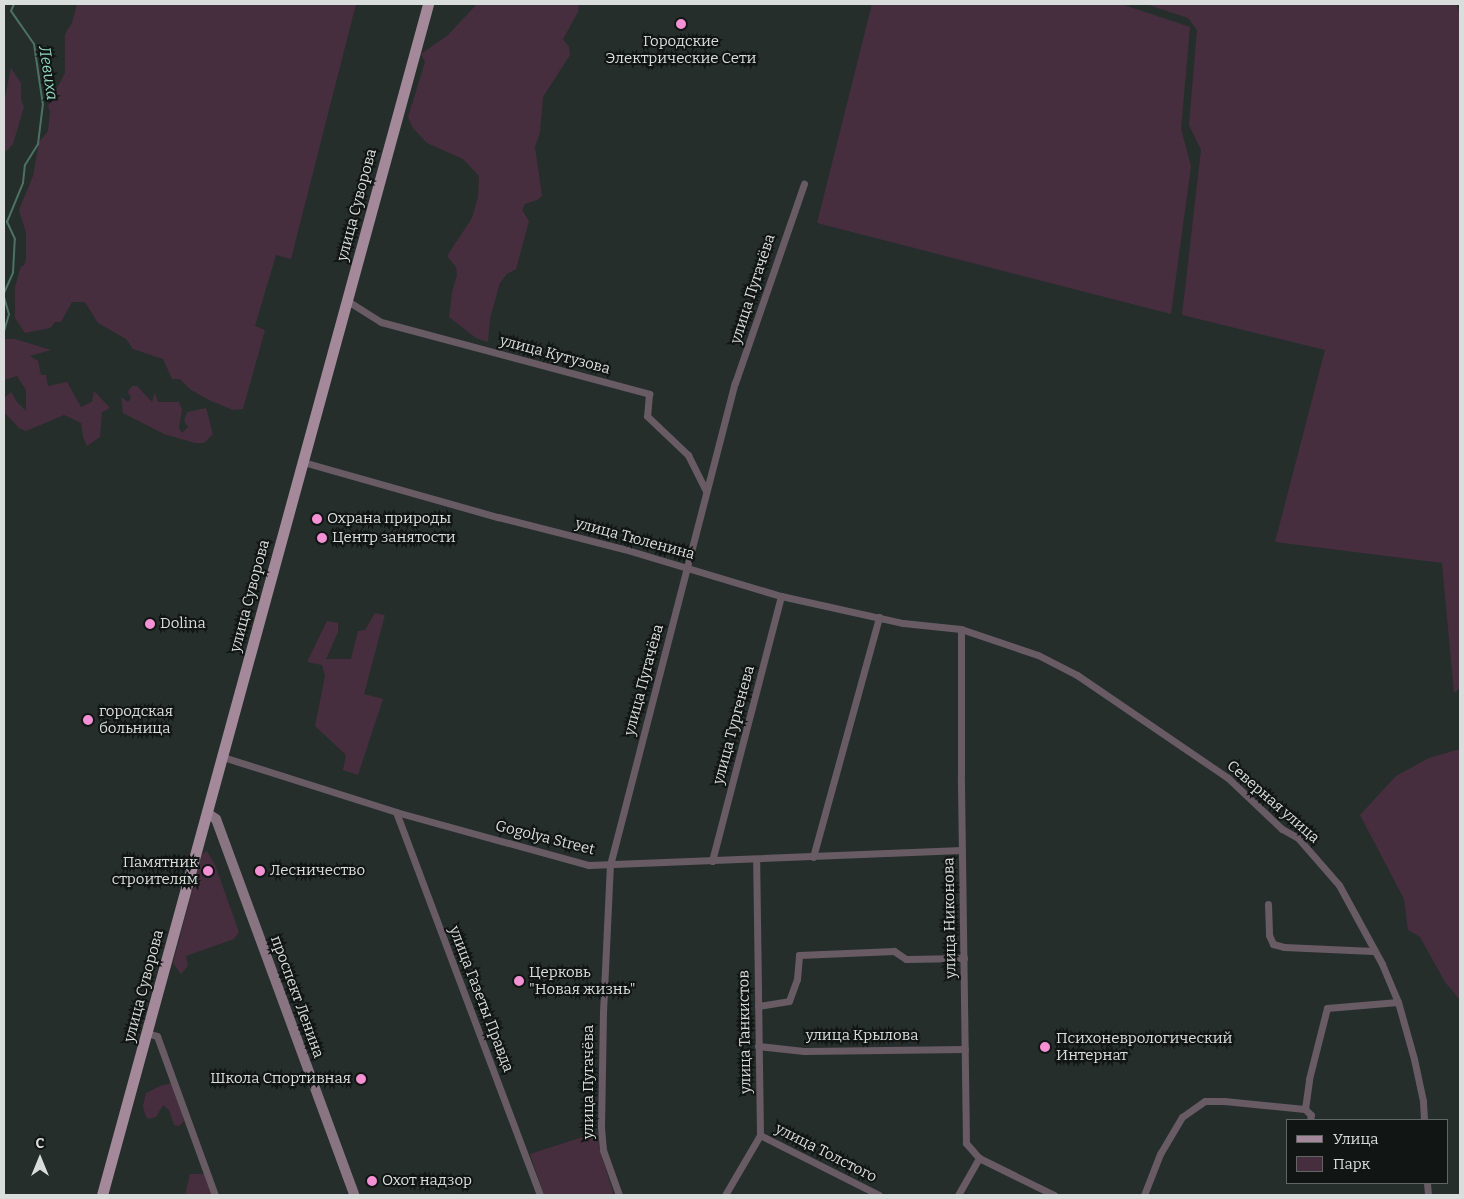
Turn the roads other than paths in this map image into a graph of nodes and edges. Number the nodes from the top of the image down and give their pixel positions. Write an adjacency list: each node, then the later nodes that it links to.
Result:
1 (428, 4): 3 (main road, улица Суворова)
2 (804, 184): 5 (street, улица Пугачёва)
3 (346, 300): 4 (main road, улица Суворова); 5 (street, улица Кутузова)
4 (303, 462): 6 (street, улица Тюленина); 10 (main road, улица Суворова)
5 (706, 491): 6 (street, улица Пугачёва)
6 (688, 567): 7 (street, улица Тюленина); 17 (street, улица Пугачёва)
7 (781, 596): 8 (street, улица Тюленина); 16 (street, улица Тургенева)
8 (879, 616): 9 (street, улица Тюленина); 14 (street)
9 (962, 629): 13 (street, улица Никонова); 19 (street, Северная улица)
10 (223, 757): 11 (street, Gogolya Street); 12 (main road, улица Суворова)
11 (396, 812): 17 (street, Gogolya Street); 34 (street, улица Газеты Правда)
12 (207, 813): 23 (main road, улица Суворова); 33 (main road, проспект Ленина)
13 (962, 850): 14 (street, Gogolya Street); 20 (street, улица Никонова)
14 (813, 857): 15 (street, Gogolya Street)
15 (756, 860): 16 (street, Gogolya Street); 22 (street, улица Танкистов)
16 (712, 861): 17 (street, Gogolya Street)
17 (610, 865): 35 (street, улица Пугачёва)
18 (1268, 904): 19 (street)
19 (1373, 951): 21 (street, Северная улица)
20 (964, 958): 22 (street); 25 (street, улица Никонова)
21 (1398, 1002): 26 (street); 28 (street, Северная улица)
22 (758, 1006): 24 (street, улица Танкистов)
23 (147, 1034): 31 (main road, улица Суворова); 32 (street)
24 (758, 1046): 25 (street, улица Крылова); 29 (street, улица Танкистов)
25 (965, 1049): 30 (street, улица Никонова)
26 (1305, 1109): 27 (street); 40 (street)
27 (1310, 1119)
28 (1424, 1119)
29 (760, 1135): 36 (street); 37 (street, улица Толстого)
30 (979, 1158): 38 (street); 39 (street)
31 (102, 1195)
32 (215, 1195)
33 (354, 1195)
34 (539, 1195)
35 (619, 1195)
36 (726, 1195)
37 (879, 1195)
38 (958, 1195)
39 (1054, 1195)
40 (1144, 1195)

